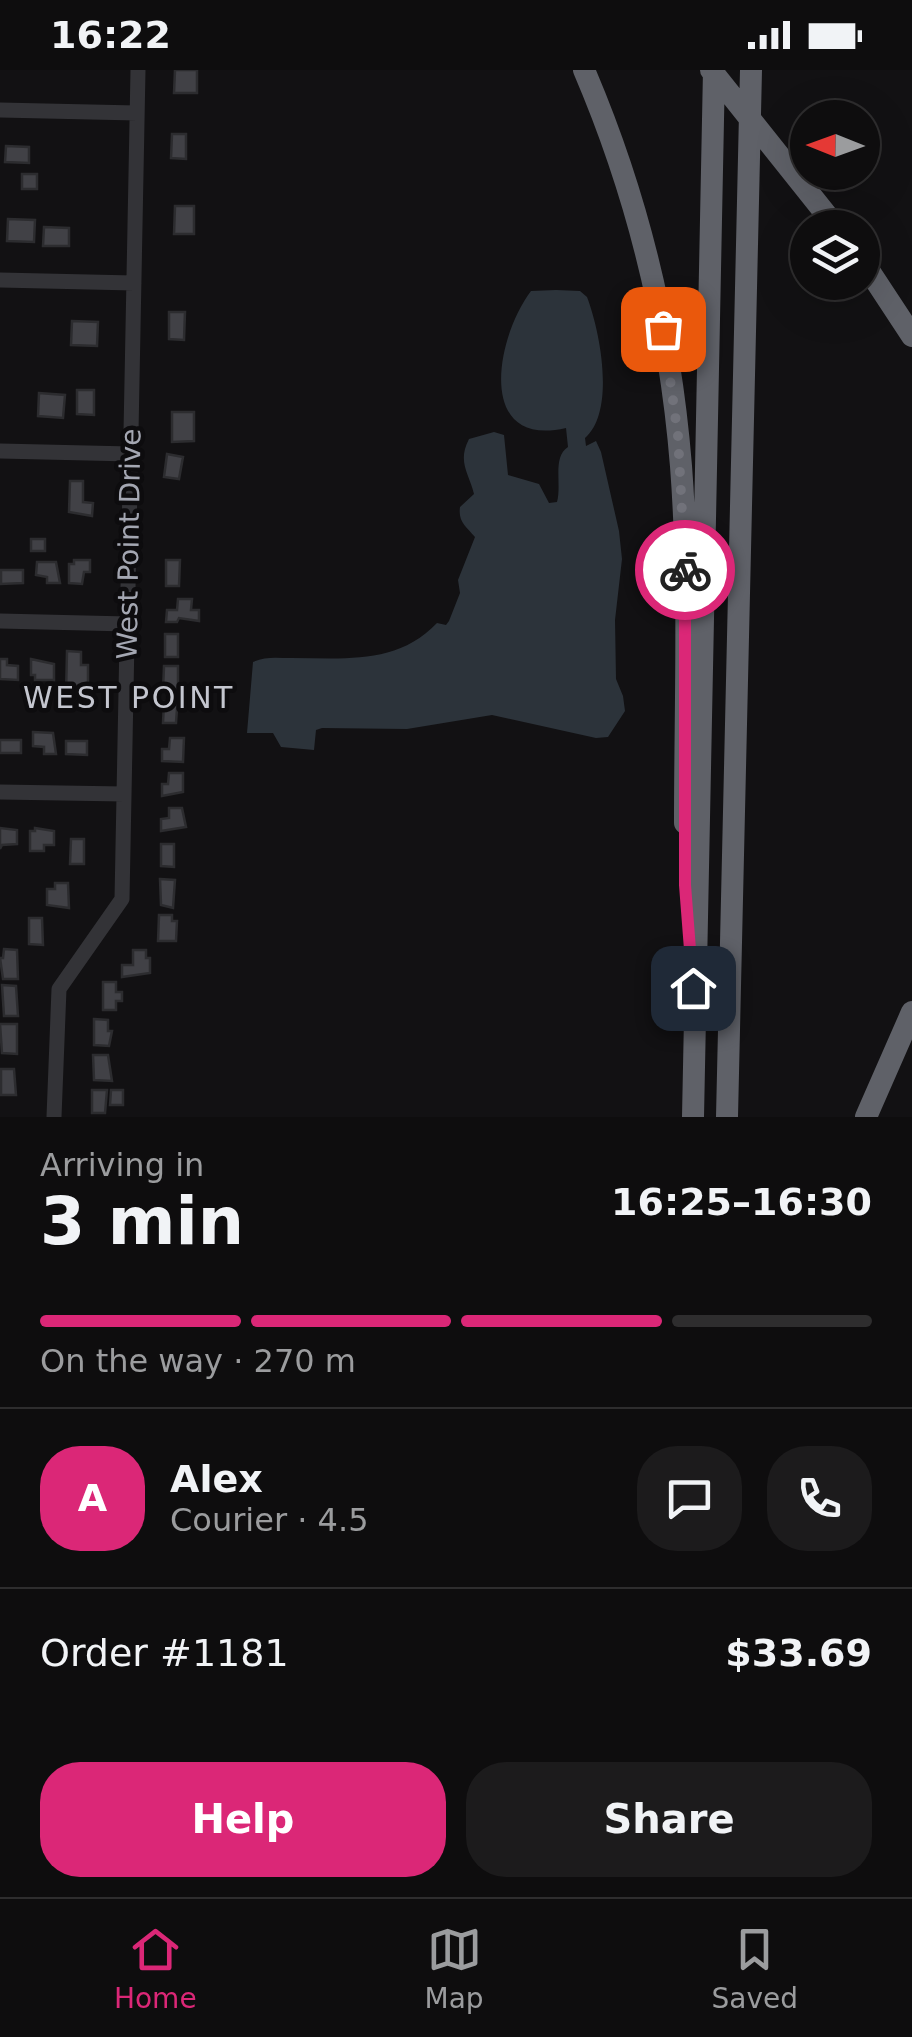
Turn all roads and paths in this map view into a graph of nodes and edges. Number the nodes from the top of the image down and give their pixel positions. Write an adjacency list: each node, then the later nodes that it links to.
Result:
1 (138, 70): 6 (street, West Point Drive)
2 (584, 70): 19 (highway)
3 (712, 70): 7 (highway); 19 (highway)
4 (751, 70): 22 (highway)
5 (0, 110): 6 (street)
6 (138, 113): 9 (street, West Point Drive)
7 (823, 210)
8 (0, 280): 9 (street)
9 (134, 284): 13 (street, West Point Drive)
10 (880, 287): 11 (highway)
11 (912, 336)
12 (0, 451): 13 (street)
13 (131, 454): 15 (street, West Point Drive)
14 (0, 621): 15 (street)
15 (128, 624): 17 (street, West Point Drive)
16 (0, 792): 17 (street)
17 (124, 794): 20 (street, West Point Drive)
18 (912, 1012): 23 (highway)
19 (696, 1022): 21 (highway)
20 (54, 1117)
21 (694, 1117)
22 (726, 1117)
23 (866, 1117)

